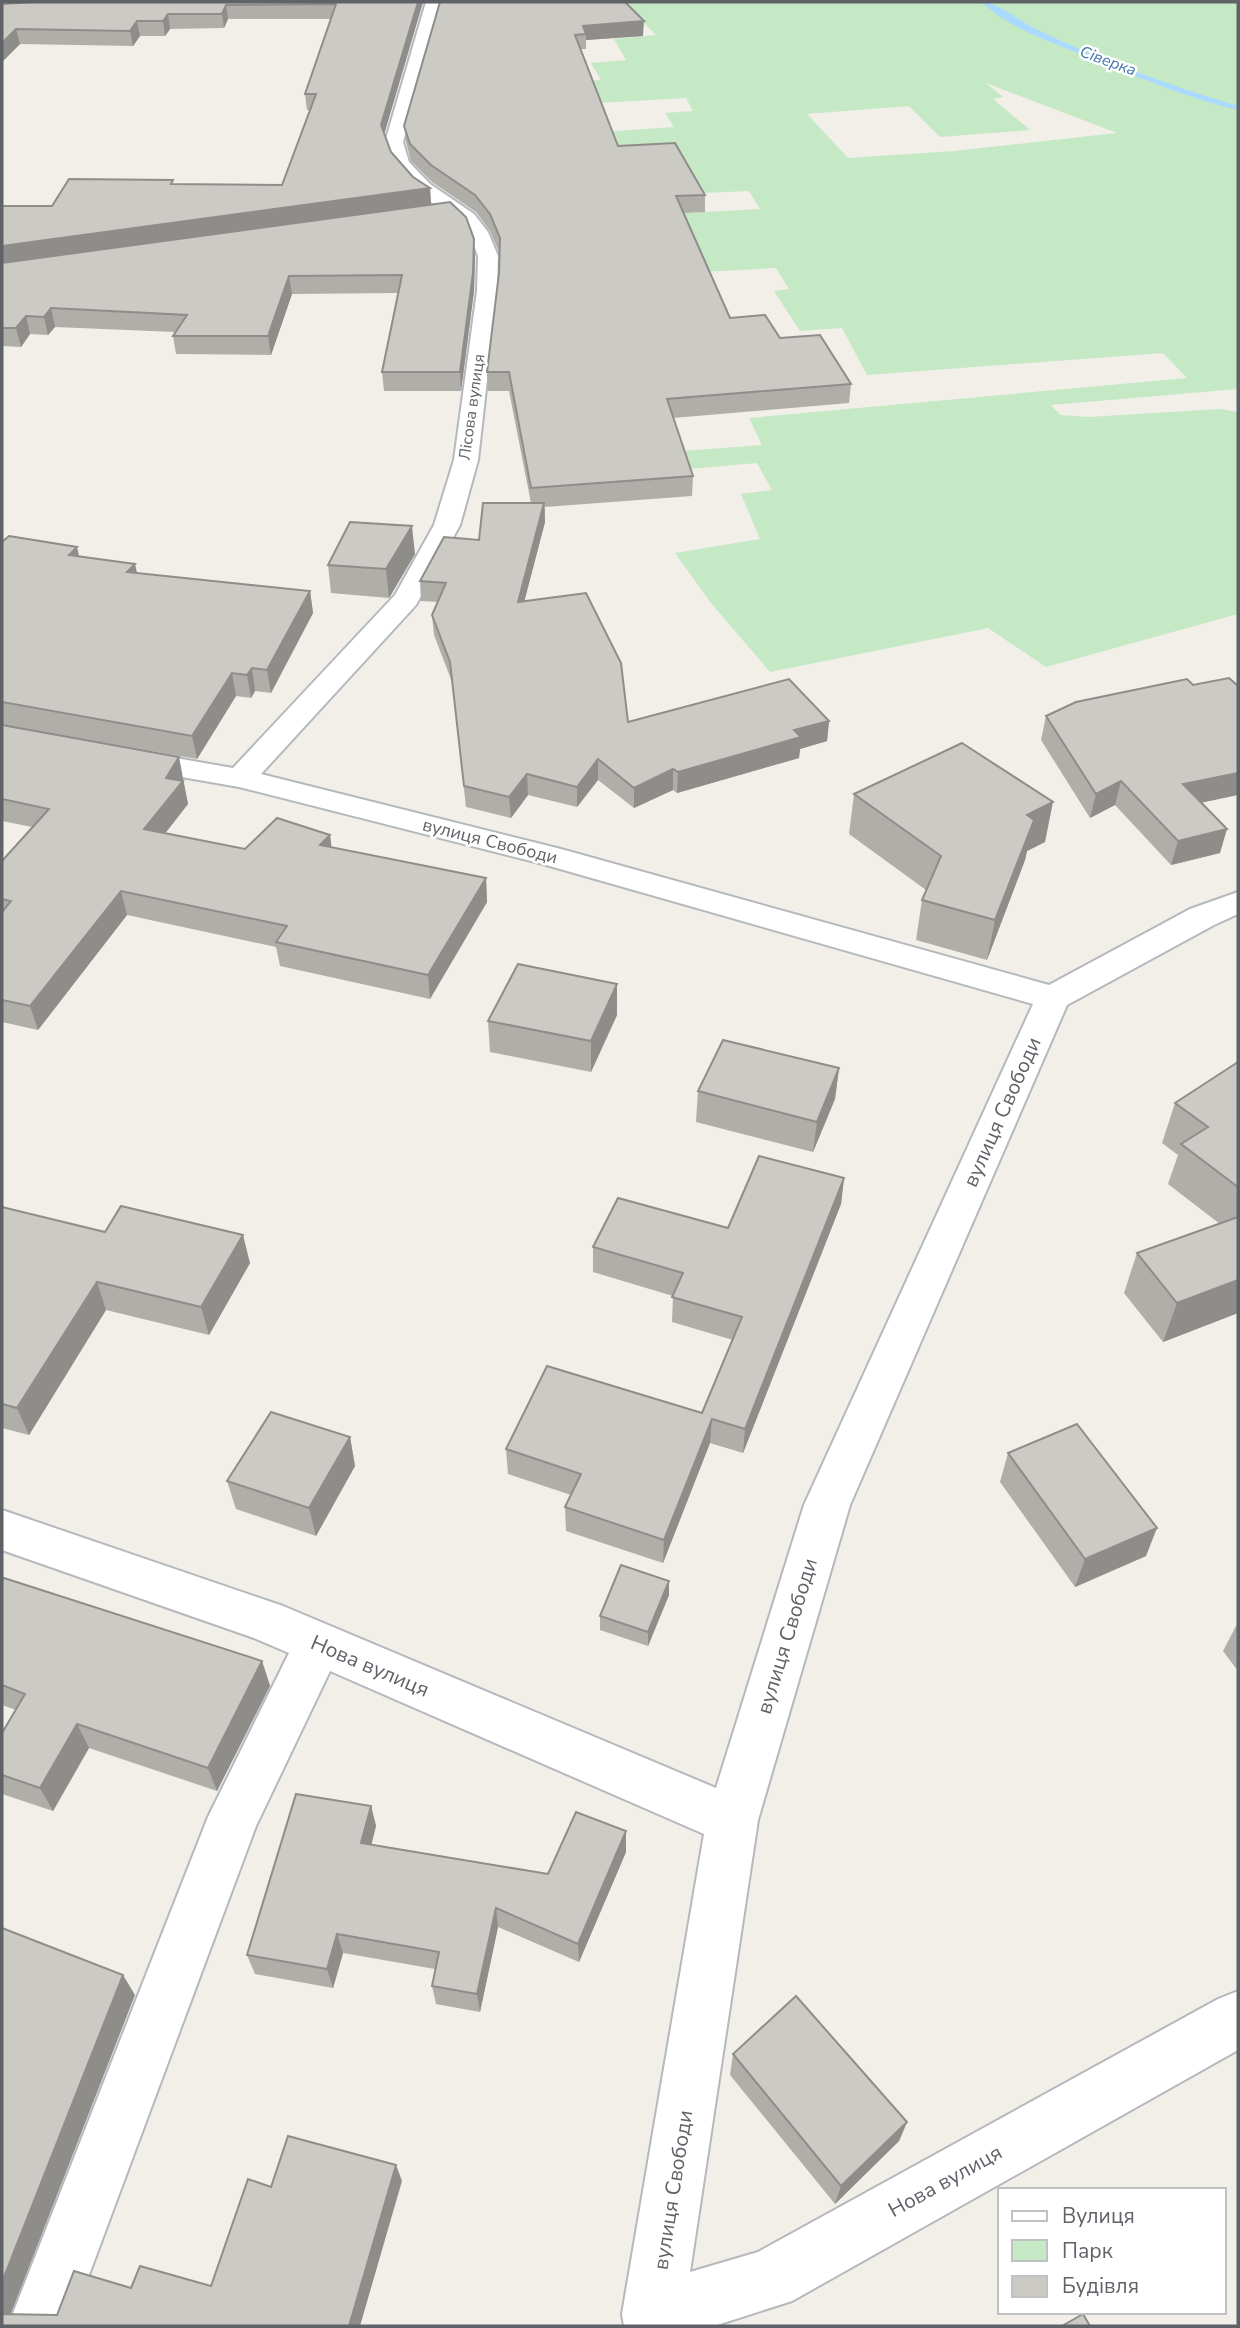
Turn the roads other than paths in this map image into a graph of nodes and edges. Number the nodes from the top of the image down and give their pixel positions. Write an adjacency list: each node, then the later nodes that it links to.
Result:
1 (434, 2): 2 (street, Лісова вулиця)
2 (454, 210): 3 (street); 5 (street, Лісова вулиця)
3 (430, 214)
4 (94, 753): 5 (street, вулиця Свободи)
5 (240, 778): 7 (street, вулиця Свободи)
6 (1238, 902): 7 (street)
7 (1053, 998): 10 (street, вулиця Свободи)
8 (2, 1530): 9 (street, Нова вулиця)
9 (318, 1644): 10 (street, Нова вулиця); 13 (street)
10 (732, 1820): 12 (street, вулиця Свободи)
11 (1238, 2018): 12 (street, Нова вулиця)
12 (654, 2320)
13 (39, 2326)

